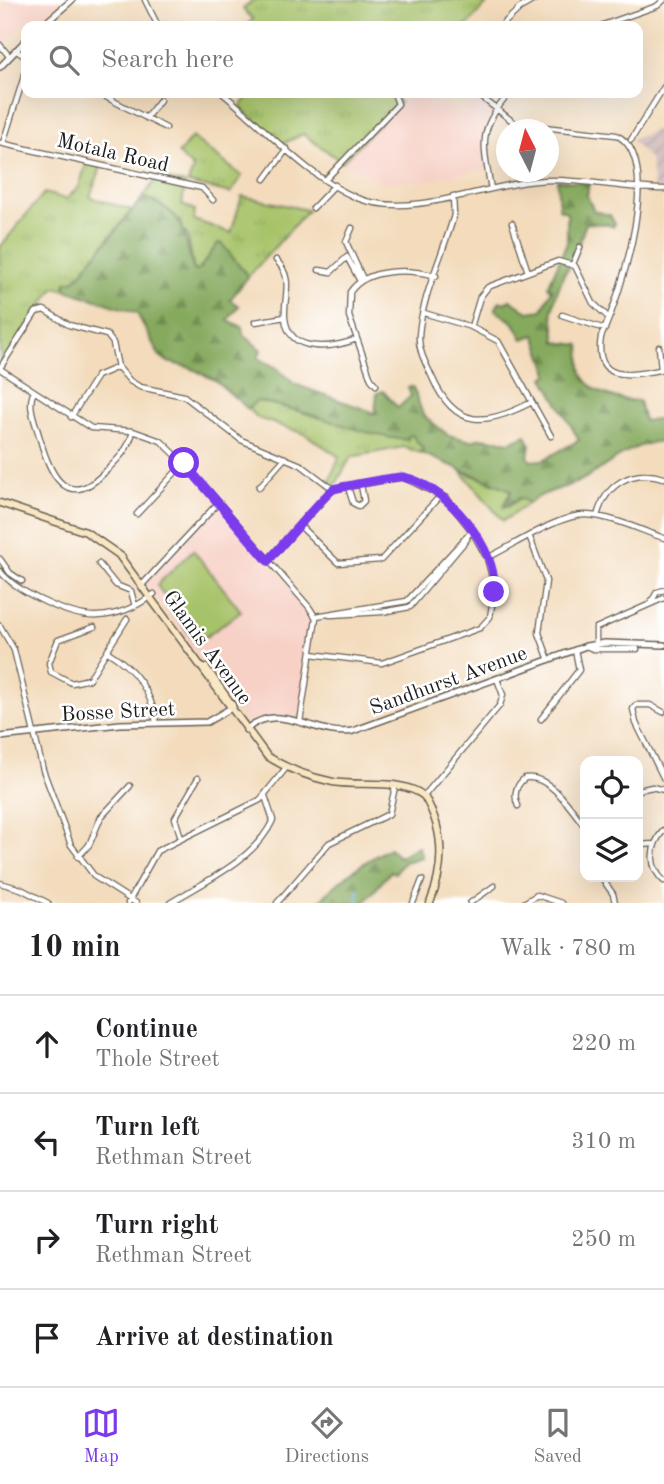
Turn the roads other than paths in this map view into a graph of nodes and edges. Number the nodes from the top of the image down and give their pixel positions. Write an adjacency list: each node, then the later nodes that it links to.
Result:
1 (72, 0): 5 (street)
2 (145, 0): 6 (street)
3 (534, 0): 7 (street)
4 (664, 0): 8 (street)
5 (48, 21)
6 (156, 21)
7 (506, 21)
8 (614, 21)
9 (0, 45): 13 (street)
10 (21, 45): 11 (street)
11 (16, 50): 12 (street); 13 (street)
12 (21, 54)
13 (9, 56): 14 (street)
14 (0, 67)
15 (21, 85): 27 (street)
16 (664, 87): 26 (street)
17 (108, 98): 24 (street)
18 (228, 98): 29 (street)
19 (396, 98): 31 (street)
20 (482, 98): 23 (street)
21 (506, 98): 23 (street)
22 (160, 100): 24 (street)
23 (495, 110): 26 (street); 34 (street)
24 (146, 118): 25 (street)
25 (166, 128)
26 (632, 140): 28 (street)
27 (2, 143): 38 (street, Motala Road)
28 (638, 144)
29 (287, 149): 30 (street); 31 (street)
30 (265, 179)
31 (326, 179): 32 (street)
32 (335, 185): 36 (street); 39 (street)
33 (654, 188): 34 (street); 35 (street); 37 (street)
34 (492, 189): 36 (street)
35 (664, 189)
36 (453, 196): 48 (street)
37 (653, 199)
38 (213, 200)
39 (313, 208)
40 (512, 223): 47 (street)
41 (352, 228): 49 (street)
42 (580, 247): 45 (street)
43 (638, 254): 53 (street)
44 (276, 260): 52 (street)
45 (573, 264): 47 (street); 53 (street)
46 (319, 270): 49 (street)
47 (528, 272): 55 (street)
48 (436, 276): 49 (street); 50 (street)
49 (362, 280): 57 (street)
50 (424, 313): 55 (street); 64 (street)
51 (562, 315): 56 (street)
52 (285, 317): 54 (street); 57 (street)
53 (609, 318): 56 (street)
54 (255, 322)
55 (471, 327): 64 (street)
56 (605, 329): 61 (street)
57 (357, 339): 62 (street)
58 (659, 347): 61 (street)
59 (118, 367): 60 (street); 65 (street); 68 (street)
60 (0, 369): 63 (street)
61 (663, 369)
62 (376, 385)
63 (34, 393): 65 (street); 66 (street)
64 (532, 401): 67 (street)
65 (71, 417): 66 (street)
66 (133, 431): 69 (street)
67 (551, 436)
68 (285, 458): 72 (street); 74 (street)
69 (184, 463): 77 (street); 78 (street)
70 (664, 478): 79 (street)
71 (361, 485): 73 (street); 73 (street); 75 (street)
72 (259, 487)
73 (348, 487): 74 (street)
74 (333, 489): 80 (street)
75 (441, 495): 80 (street); 81 (street)
76 (0, 503): 90 (main road, Glamis Avenue)
77 (218, 503): 86 (street); 90 (street)
78 (137, 514)
79 (597, 516): 82 (street); 83 (street)
80 (300, 526): 86 (street)
81 (470, 533): 84 (street); 96 (street)
82 (530, 538): 84 (street); 107 (street)
83 (664, 538)
84 (487, 558): 106 (street)
85 (0, 559): 89 (street)
86 (268, 561): 96 (street)
87 (99, 564): 95 (street)
88 (0, 571): 95 (street)
89 (22, 581)
90 (143, 584): 92 (main road, Glamis Avenue)
91 (664, 590): 94 (street)
92 (152, 596): 95 (street); 109 (main road, Glamis Avenue)
93 (664, 598): 94 (street)
94 (650, 604): 100 (street)
95 (135, 607)
96 (316, 616): 106 (street)
97 (127, 619): 105 (street)
98 (0, 626): 115 (street)
99 (94, 627): 105 (street)
100 (596, 644): 101 (street, Sandhurst Avenue); 102 (street, Sandhurst Avenue)
101 (664, 645)
102 (586, 646): 103 (street); 104 (street, Sandhurst Avenue)
103 (638, 649)
104 (575, 650): 107 (street, Sandhurst Avenue); 111 (street)
105 (108, 652): 112 (street)
106 (311, 654): 113 (street)
107 (549, 660): 108 (street, Sandhurst Avenue)
108 (497, 679): 113 (street, Sandhurst Avenue); 125 (street)
109 (232, 708): 112 (street, Bosse Street); 114 (main road, Glamis Avenue)
110 (663, 712): 119 (street)
111 (541, 719)
112 (156, 722): 115 (street, Bosse Street)
113 (300, 722): 114 (street, Sandhurst Avenue)
114 (247, 729): 117 (main road, Glamis Avenue)
115 (33, 733): 116 (street, Bosse Street); 132 (street)
116 (0, 737)
117 (286, 768): 121 (main road, Glamis Avenue); 124 (street)
118 (198, 778): 129 (street)
119 (664, 779)
120 (130, 786): 132 (street)
121 (395, 786): 125 (main road, Glamis Avenue); 142 (street)
122 (643, 789): 123 (street)
123 (664, 790)
124 (265, 796): 129 (street); 141 (street)
125 (424, 796): 144 (main road)
126 (518, 806): 127 (street)
127 (580, 821)
128 (664, 830): 130 (street)
129 (181, 838): 138 (street)
130 (654, 844): 131 (street); 134 (street)
131 (643, 845)
132 (78, 857): 138 (street)
133 (422, 880): 143 (street)
134 (664, 881)
135 (604, 882): 148 (street)
136 (0, 883): 139 (street)
137 (494, 886): 145 (street)
138 (128, 901): 140 (street)
139 (48, 903)
140 (136, 903)
141 (170, 903)
142 (277, 903)
143 (413, 903)
144 (430, 903)
145 (470, 903)
146 (524, 903): 147 (street)
147 (561, 903)
148 (615, 903)

